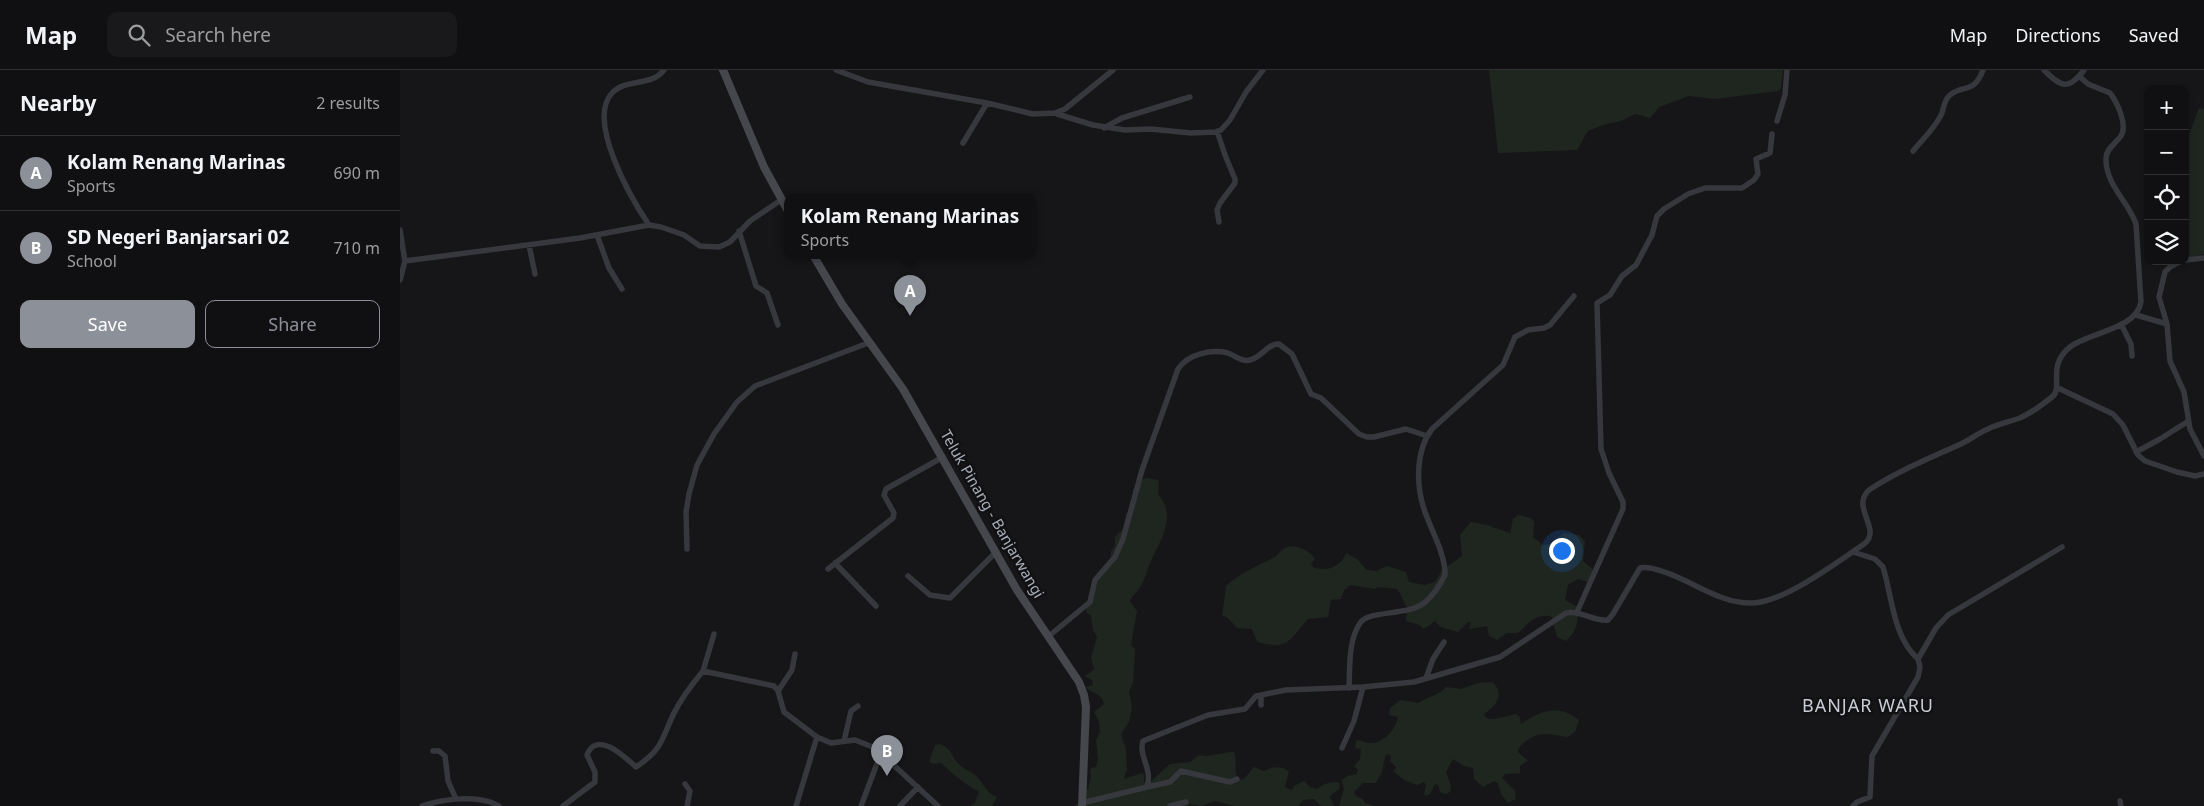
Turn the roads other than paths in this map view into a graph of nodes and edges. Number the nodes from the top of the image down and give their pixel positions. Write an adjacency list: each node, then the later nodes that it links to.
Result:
1 (664, 70): 23 (street)
2 (723, 70): 20 (main road)
3 (836, 70): 12 (street)
4 (1113, 70): 13 (street)
5 (1263, 70): 16 (street)
6 (1787, 70): 14 (street)
7 (1982, 70): 19 (street)
8 (2044, 70): 10 (street)
9 (2084, 70): 10 (street)
10 (2080, 76): 38 (street)
11 (1190, 97): 15 (street)
12 (987, 103): 13 (street); 18 (street)
13 (1055, 113): 15 (street)
14 (1777, 121)
15 (1104, 128): 16 (street)
16 (1217, 131): 22 (street)
17 (1772, 134): 59 (street)
18 (963, 143)
19 (1913, 151)
20 (781, 200): 21 (main road); 25 (street)
21 (784, 205)
22 (1219, 222)
23 (649, 225): 25 (street); 26 (street)
24 (400, 230): 31 (street)
25 (740, 231): 41 (street)
26 (597, 235): 27 (street); 36 (street)
27 (528, 245): 31 (street); 34 (street)
28 (2204, 258): 30 (street)
29 (816, 259): 42 (main road, Teluk Pinang - Banjarwangi)
30 (2189, 260)
31 (405, 262): 33 (street)
32 (2172, 265): 40 (street)
33 (401, 270): 35 (street)
34 (535, 274)
35 (400, 280)
36 (622, 288)
37 (1574, 296): 46 (street)
38 (2136, 315): 39 (street); 40 (street)
39 (2121, 324): 43 (street); 44 (street)
40 (2167, 324): 45 (street)
41 (778, 325)
42 (868, 343): 49 (main road, Teluk Pinang - Banjarwangi); 52 (street)
43 (2132, 356)
44 (2058, 388): 47 (street); 53 (street)
45 (2187, 422): 47 (street); 48 (street)
46 (1427, 436): 61 (street); 68 (street)
47 (2136, 452): 50 (street)
48 (2204, 456)
49 (943, 457): 54 (main road, Teluk Pinang - Banjarwangi); 55 (street)
50 (2204, 474)
51 (2062, 547): 64 (street)
52 (687, 550)
53 (1853, 552): 59 (street); 64 (street)
54 (996, 553): 57 (street); 61 (main road, Teluk Pinang - Banjarwangi)
55 (835, 563): 56 (street); 58 (street)
56 (828, 569)
57 (908, 576)
58 (876, 606)
59 (1577, 612): 66 (street)
60 (714, 634): 65 (street)
61 (1049, 636): 84 (main road, Teluk Pinang - Banjarwangi)
62 (1444, 642): 66 (street)
63 (795, 654): 69 (street)
64 (1918, 658): 94 (street)
65 (703, 671): 69 (street); 87 (street)
66 (1426, 678): 67 (street)
67 (1363, 687): 68 (street); 75 (street)
68 (1349, 688): 70 (street)
69 (778, 691): 73 (street)
70 (1261, 695): 71 (street); 81 (street)
71 (1261, 705)
72 (858, 706): 74 (street)
73 (817, 737): 74 (street); 89 (street)
74 (844, 741): 77 (street)
75 (1342, 748)
76 (433, 752): 82 (street)
77 (881, 753): 80 (street); 90 (street)
78 (1237, 779): 81 (street)
79 (685, 784): 88 (street)
80 (918, 787): 91 (street); 92 (street)
81 (1146, 787): 84 (street)
82 (456, 799): 85 (street); 86 (street)
83 (1186, 802): 93 (street)
84 (1082, 805)
85 (422, 806)
86 (499, 806)
87 (563, 806)
88 (686, 806)
89 (796, 806)
90 (862, 806)
91 (900, 806)
92 (938, 806)
93 (1170, 806)
94 (1853, 806)

